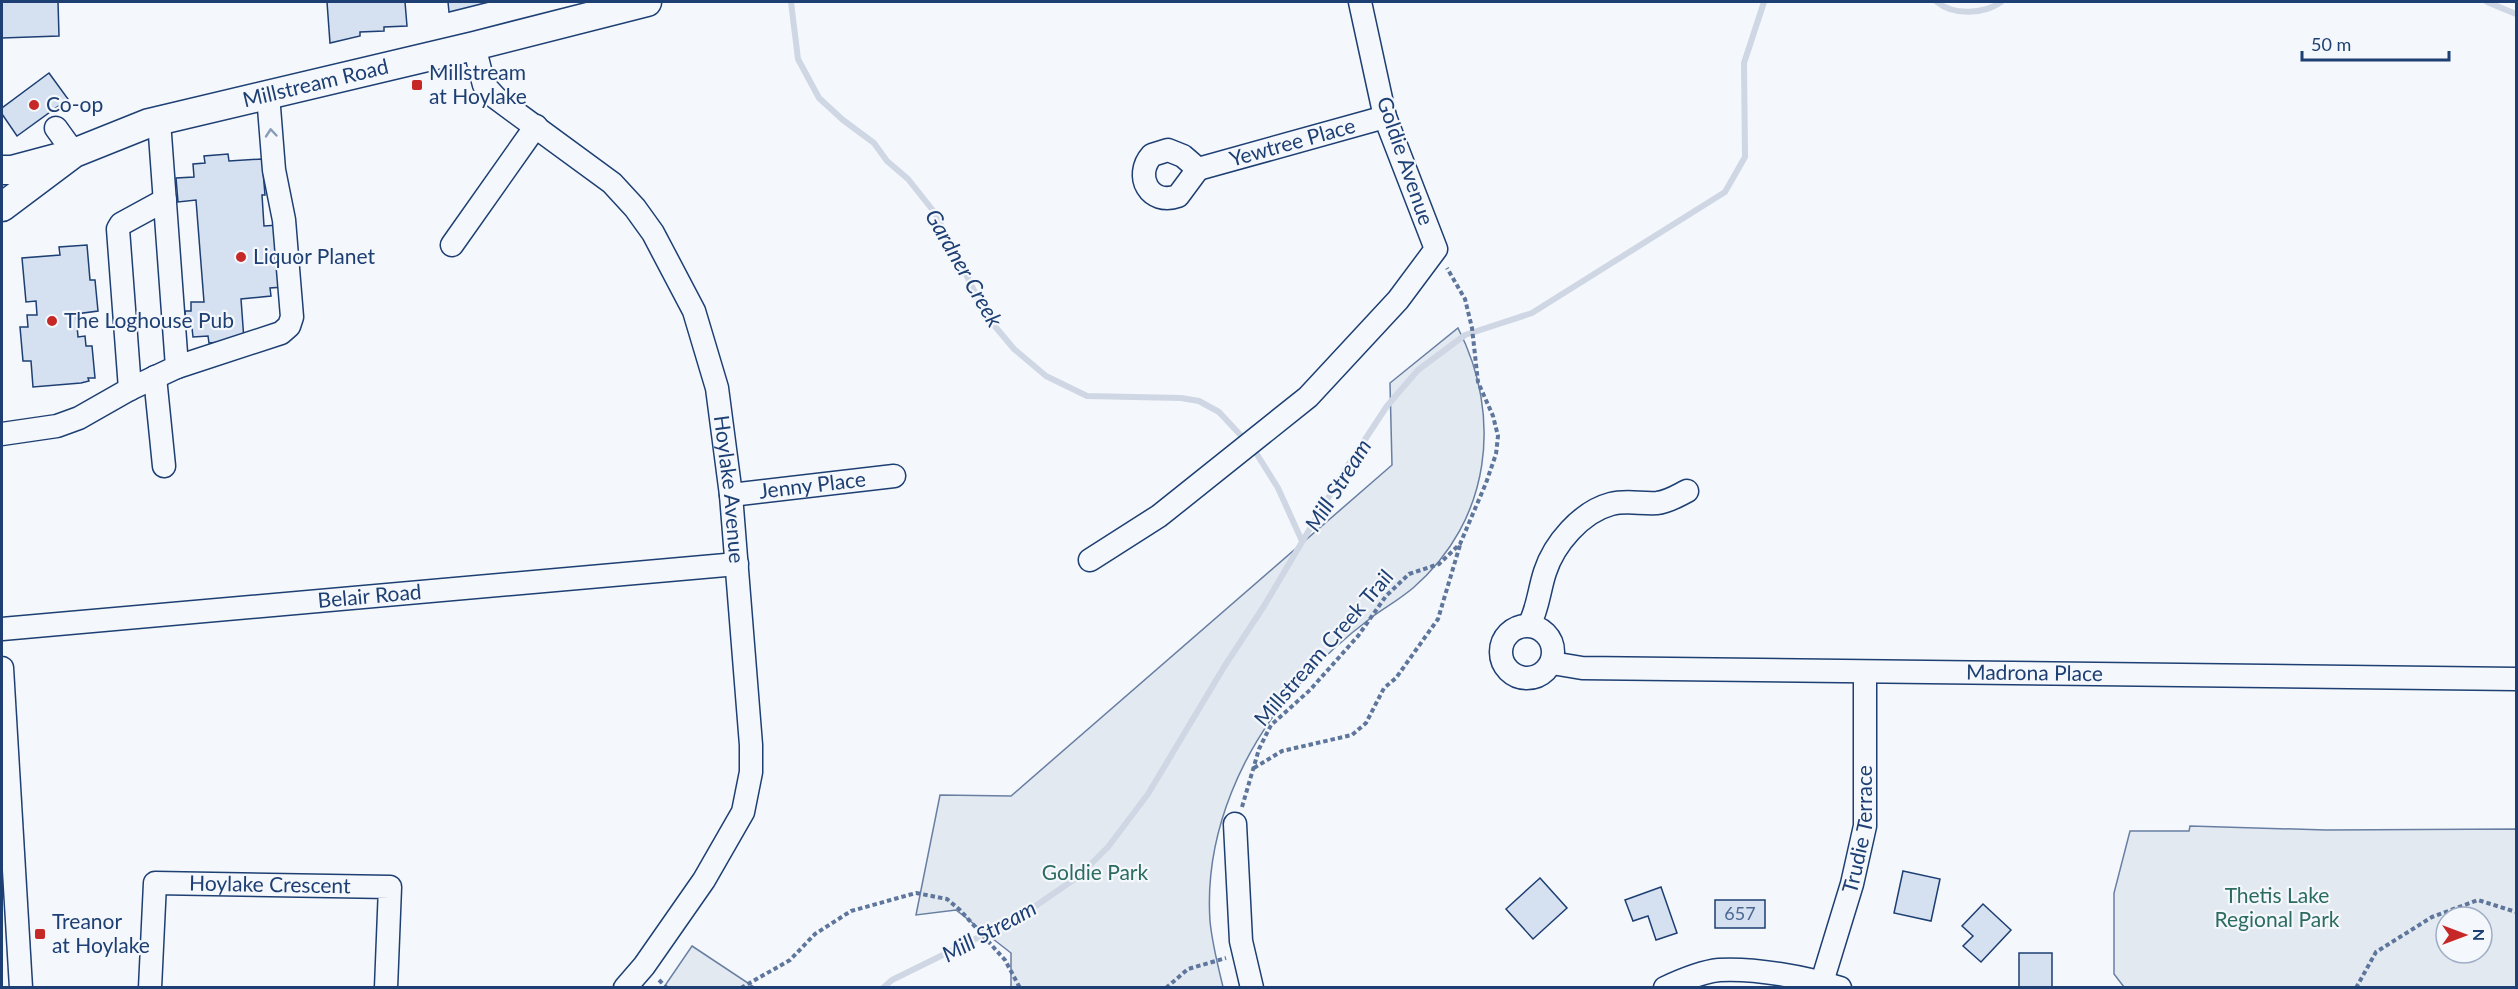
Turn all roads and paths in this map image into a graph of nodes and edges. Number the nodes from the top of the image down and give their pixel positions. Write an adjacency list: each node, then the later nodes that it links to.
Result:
1 (648, 2): 3 (main road, Millstream Road)
2 (1360, 2): 5 (street, Goldie Avenue)
3 (474, 46): 4 (main road, Millstream Road); 7 (street, Hoylake Avenue)
4 (268, 95): 6 (main road, Millstream Road); 16 (street, one-way to 4)
5 (1385, 117): 10 (street, Yewtree Place); 15 (street, Goldie Avenue)
6 (159, 121): 9 (main road, Millstream Road); 12 (street)
7 (536, 126): 14 (street); 23 (street, Hoylake Avenue)
8 (56, 128): 9 (street)
9 (74, 153): 11 (main road); 13 (main road, Millstream Road)
10 (1198, 169)
11 (2, 170)
12 (165, 200): 16 (street); 18 (street)
13 (2, 207)
14 (452, 246)
15 (1436, 249): 24 (path, Millstream Creek Trail); 25 (street)
16 (177, 367): 17 (street)
17 (155, 377): 18 (street); 20 (street)
18 (130, 389): 19 (street)
19 (2, 434)
20 (164, 466)
21 (894, 476): 23 (street, Jenny Place)
22 (1687, 491): 27 (street)
23 (731, 495): 26 (street, Hoylake Avenue)
24 (1460, 544): 33 (path, Millstream Creek Trail); 33 (path)
25 (1090, 560)
26 (737, 564): 28 (street, Belair Road); 42 (street, Hoylake Avenue)
27 (1529, 625): 29 (street); 29 (street)
28 (2, 629)
29 (1552, 663): 31 (street, Madrona Place)
30 (2, 668): 39 (street)
31 (1865, 672): 32 (street, Madrona Place); 38 (street, Trudie Terrace)
32 (2517, 679)
33 (1254, 768): 34 (path, Millstream Creek Trail)
34 (1235, 824): 36 (street)
35 (2517, 912): 49 (path)
36 (1244, 955): 46 (path); 47 (street)
37 (655, 975): 43 (path)
38 (1831, 985): 48 (street)
39 (21, 987)
40 (150, 987): 41 (street, Hoylake Crescent)
41 (386, 987)
42 (625, 987)
43 (667, 987)
44 (741, 987): 45 (path)
45 (1020, 987)
46 (1166, 987)
47 (1252, 987)
48 (1665, 987)
49 (2356, 987)

